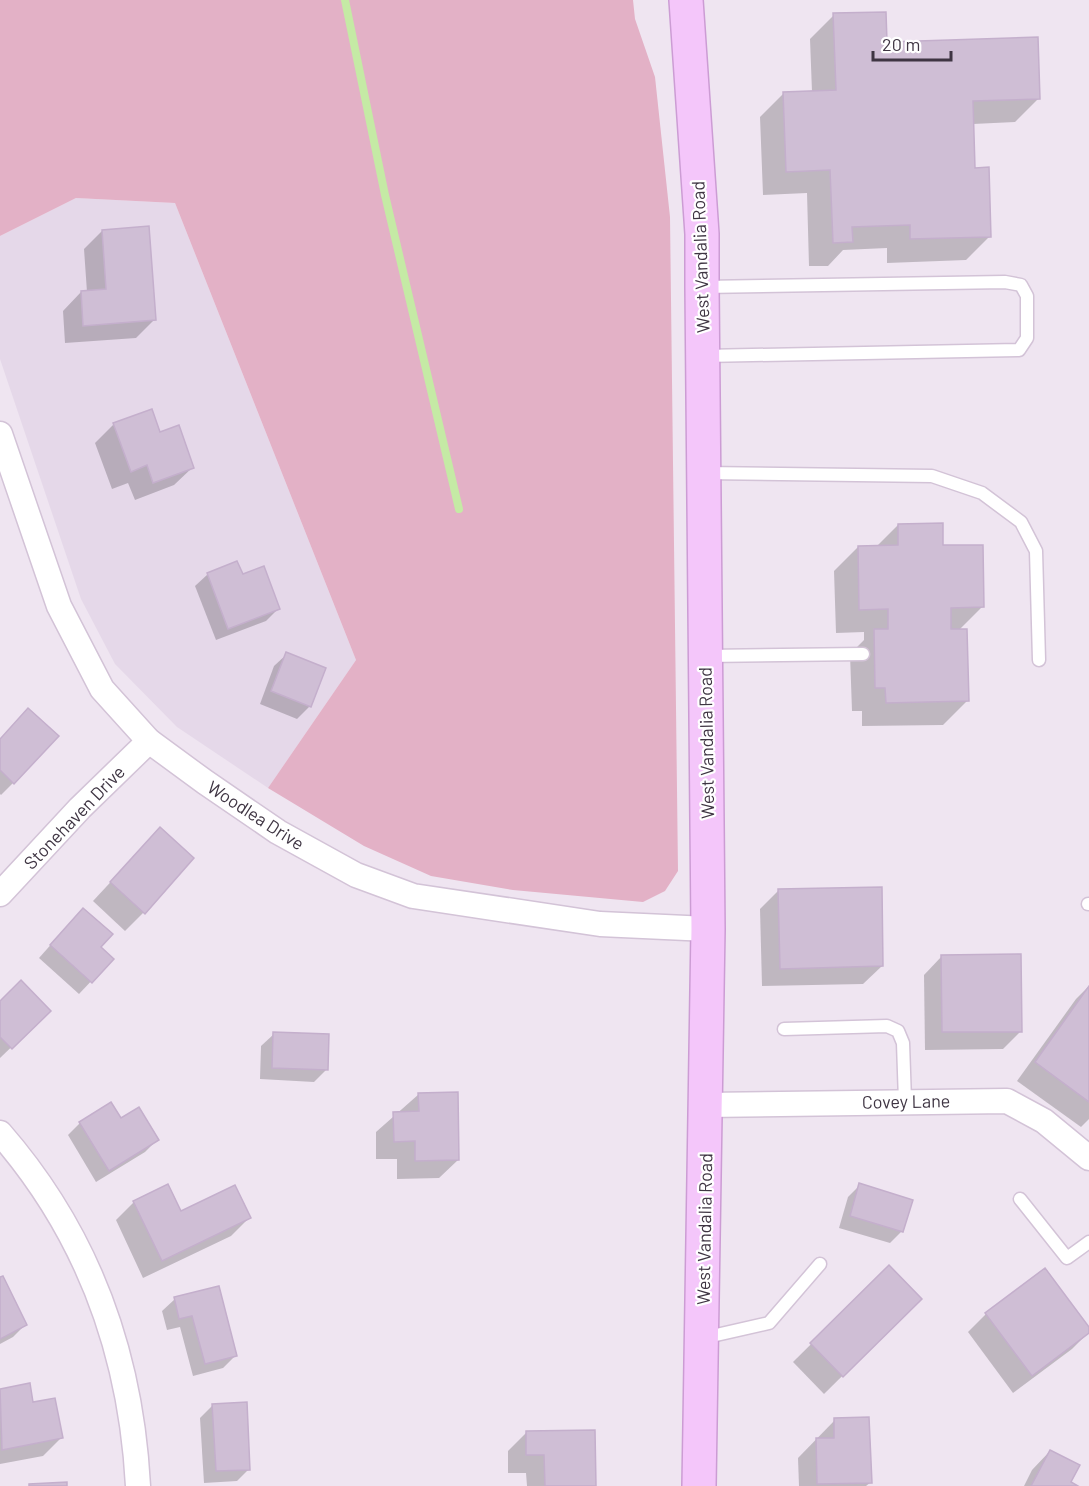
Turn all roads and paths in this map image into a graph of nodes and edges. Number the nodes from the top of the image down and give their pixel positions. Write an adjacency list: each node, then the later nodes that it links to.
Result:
1 (686, 0): 2 (main road, West Vandalia Road)
2 (702, 287): 3 (main road, West Vandalia Road); 3 (lane)
3 (703, 356): 5 (main road, West Vandalia Road)
4 (0, 434): 9 (street, Woodlea Drive)
5 (704, 473): 7 (main road, West Vandalia Road); 8 (lane)
6 (863, 654): 7 (lane)
7 (705, 656): 11 (main road, West Vandalia Road)
8 (1039, 660)
9 (149, 741): 10 (street, Stonehaven Drive); 11 (street, Woodlea Drive)
10 (0, 894)
11 (708, 929): 14 (main road, West Vandalia Road)
12 (784, 1029): 13 (lane)
13 (905, 1101): 14 (street, Covey Lane); 16 (street, Covey Lane)
14 (706, 1105): 20 (main road, West Vandalia Road)
15 (0, 1133): 21 (street)
16 (1089, 1158)
17 (1020, 1199): 18 (lane)
18 (1089, 1242)
19 (820, 1264): 20 (lane)
20 (702, 1338): 22 (main road, West Vandalia Road)
21 (138, 1486)
22 (699, 1486)

